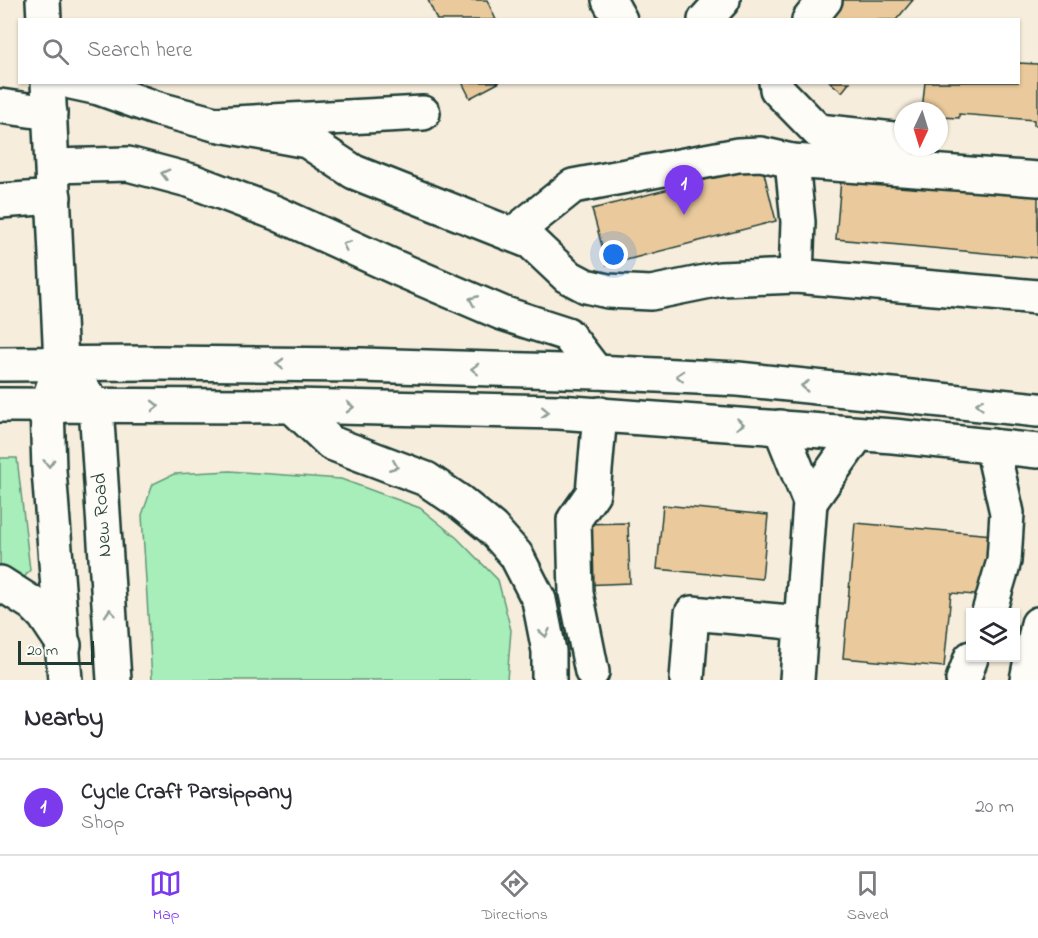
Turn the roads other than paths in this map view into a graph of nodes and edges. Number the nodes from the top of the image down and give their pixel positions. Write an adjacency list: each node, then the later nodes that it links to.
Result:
1 (43, 0): 5 (main road)
2 (609, 0): 6 (main road)
3 (723, 0): 7 (main road)
4 (825, 0): 8 (main road)
5 (44, 18)
6 (619, 18)
7 (707, 18)
8 (811, 18)
9 (80, 84): 14 (main road)
10 (776, 84): 15 (main road)
11 (49, 98): 12 (main road); 18 (main road)
12 (0, 106)
13 (423, 113): 14 (main road)
14 (215, 124): 20 (main road)
15 (894, 140)
16 (792, 161): 17 (main road); 20 (main road); 21 (main road)
17 (1038, 179)
18 (54, 182): 19 (main road); 23 (main road); 25 (main road, one-way to 18)
19 (0, 201)
20 (513, 234): 21 (main road)
21 (796, 276): 22 (main road)
22 (1038, 297)
23 (60, 363): 24 (main road); 25 (main road, one-way to 23); 27 (main road); 28 (main road)
24 (0, 364)
25 (596, 372): 30 (main road, one-way to 25)
26 (0, 405): 27 (main road)
27 (47, 405): 28 (main road); 43 (main road, one-way to 43)
28 (96, 406): 29 (main road, one-way to 29); 47 (main road, New Road, one-way to 28)
29 (292, 406): 31 (main road, one-way to 31); 39 (main road, one-way to 39)
30 (1038, 410)
31 (600, 414): 32 (main road, one-way to 32); 38 (main road)
32 (780, 427): 33 (main road); 36 (main road)
33 (858, 434): 34 (main road); 36 (main road)
34 (992, 446): 35 (main road); 40 (main road)
35 (1038, 451)
36 (810, 502): 41 (main road)
37 (0, 583): 43 (main road)
38 (576, 593): 39 (main road); 45 (main road)
39 (539, 600): 48 (main road, one-way to 48)
40 (989, 608)
41 (801, 623): 49 (main road); 50 (main road)
42 (1038, 624): 52 (main road)
43 (64, 645): 46 (main road)
44 (969, 662): 51 (main road)
45 (592, 672)
46 (65, 680)
47 (114, 680)
48 (549, 680)
49 (687, 680)
50 (797, 680)
51 (963, 680)
52 (1027, 680)

